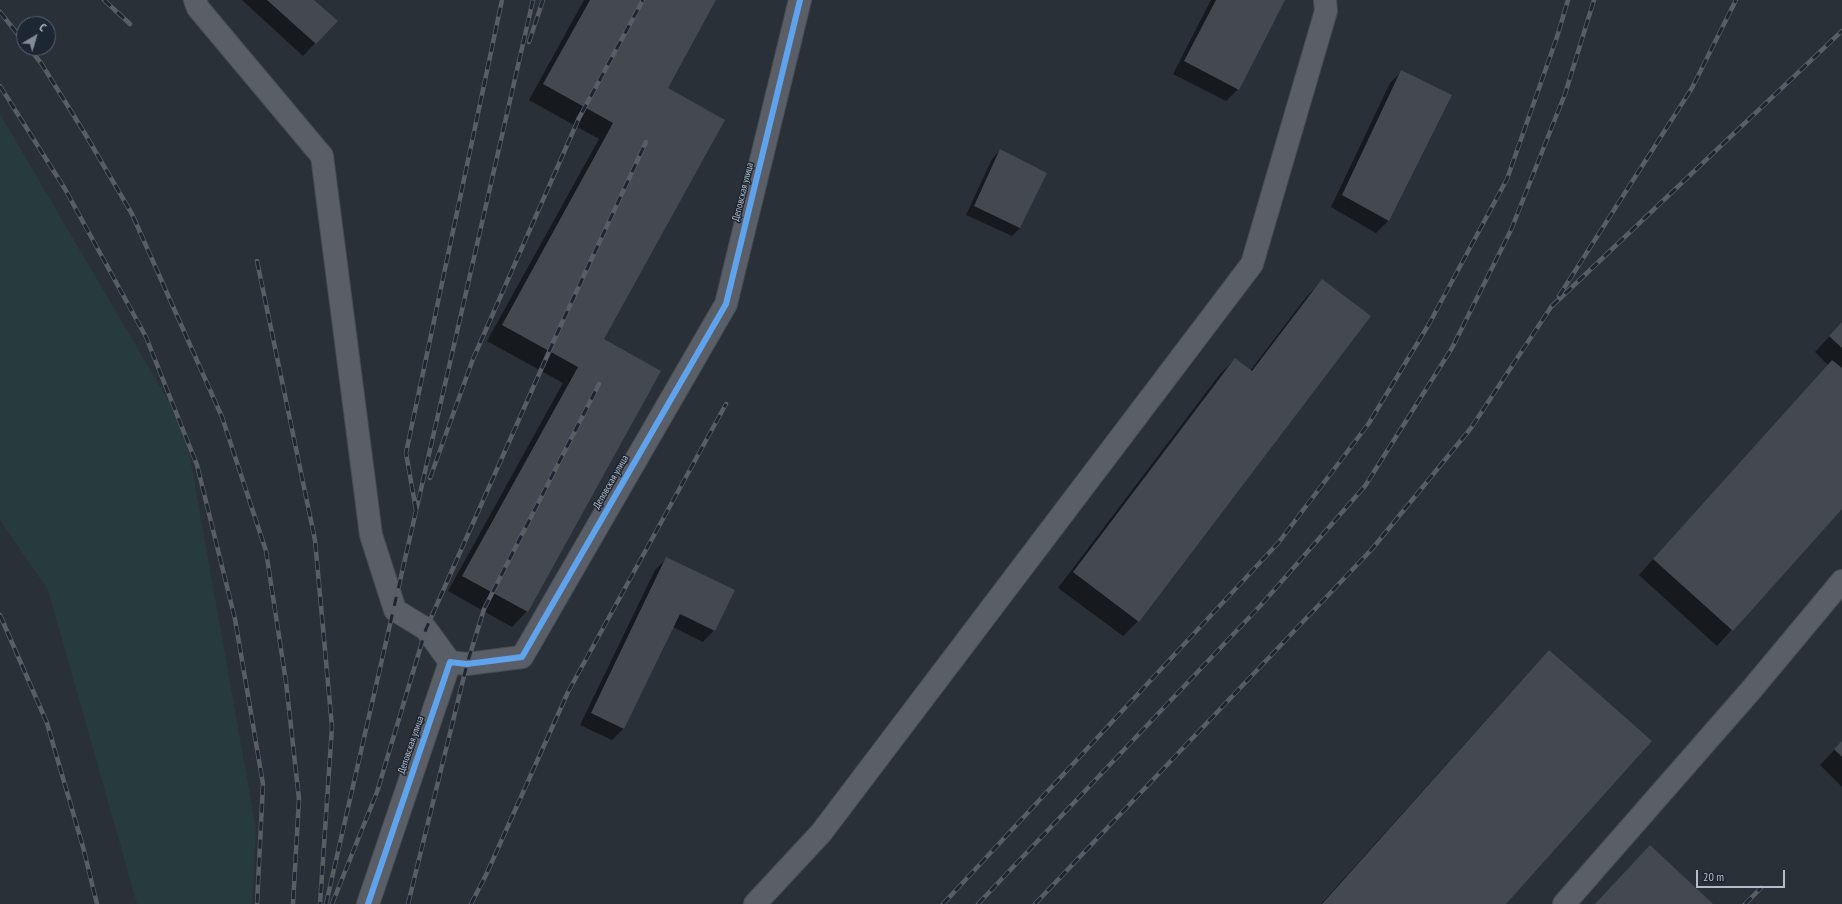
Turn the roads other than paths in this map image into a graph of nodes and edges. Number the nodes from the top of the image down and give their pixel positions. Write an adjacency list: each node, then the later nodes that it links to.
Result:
1 (196, 0): 5 (street)
2 (800, 0): 5 (street, Деповская улица)
3 (1325, 0): 7 (street)
4 (1842, 581): 8 (street)
5 (450, 662): 6 (street, Деповская улица)
6 (368, 904)
7 (755, 904)
8 (1564, 904)

